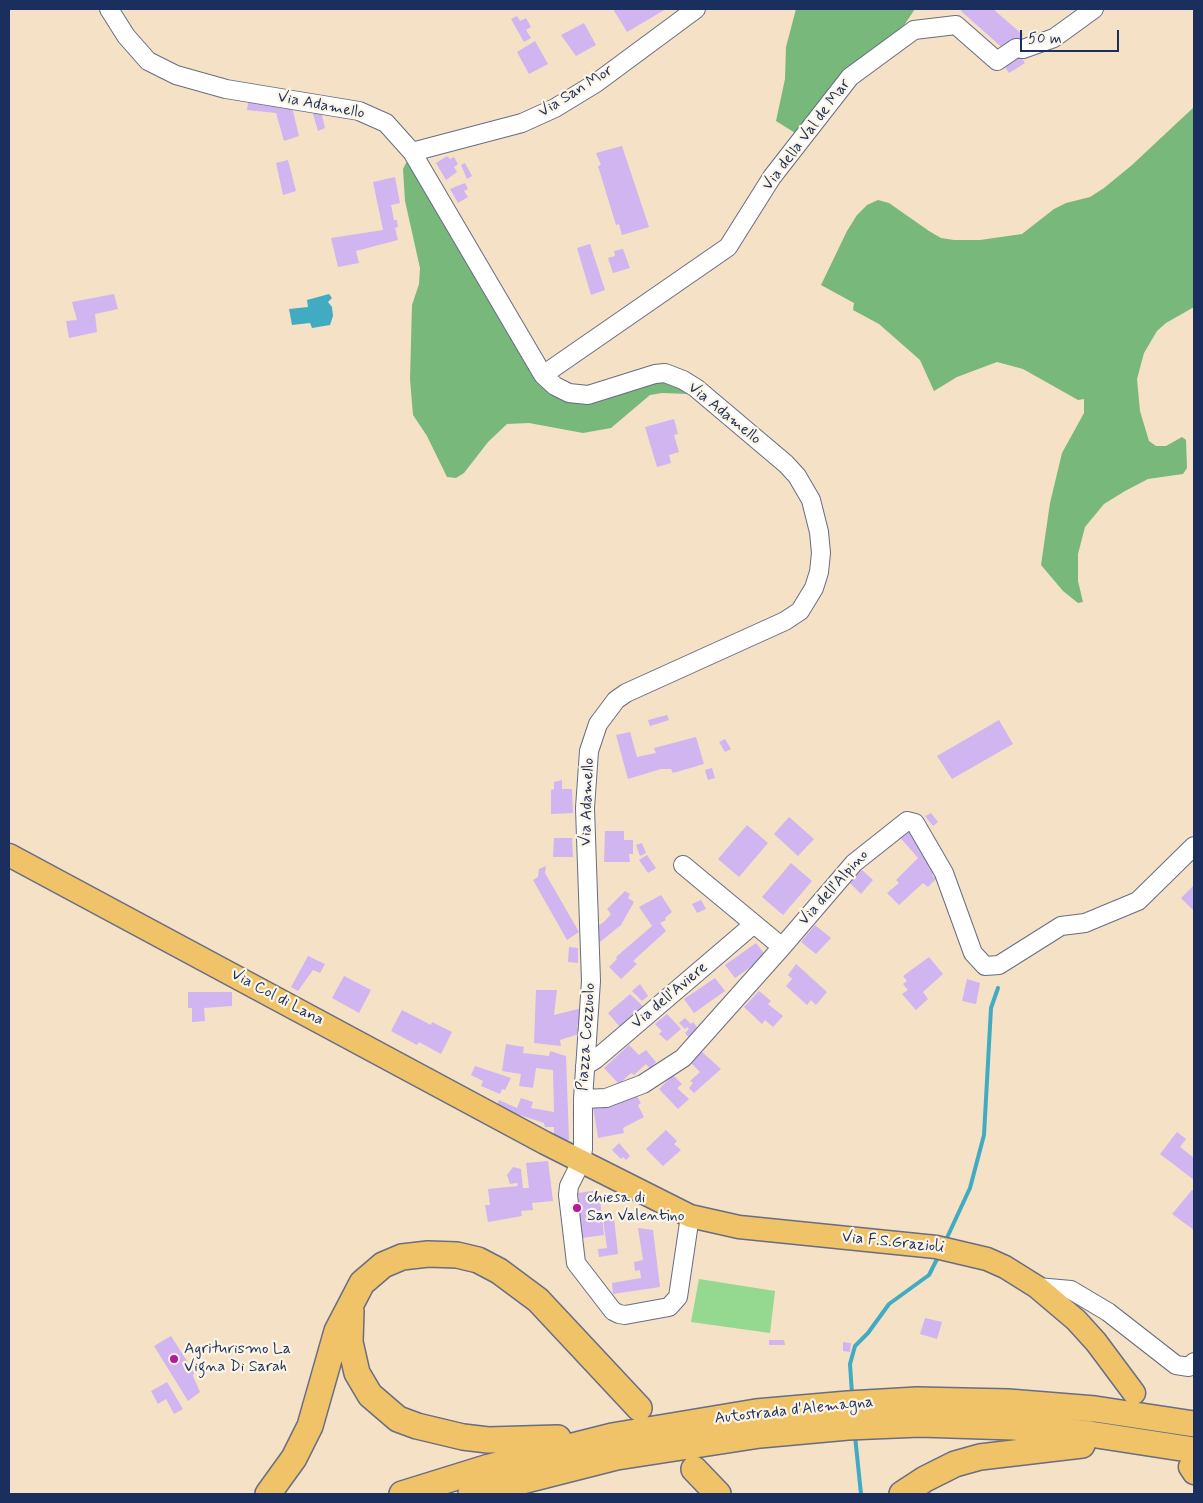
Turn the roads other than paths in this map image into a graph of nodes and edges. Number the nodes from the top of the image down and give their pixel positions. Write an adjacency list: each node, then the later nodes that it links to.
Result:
1 (109, 9): 4 (street, Via Adamello)
2 (696, 9): 4 (street, Via San Mor)
3 (1094, 9): 5 (street, Via della Val de Mar)
4 (412, 152): 5 (street, Via Adamello)
5 (543, 375): 9 (street, Via Adamello)
6 (1194, 846): 11 (street, Via dell'Alpino)
7 (9, 855): 14 (main road, Via Col di Lana)
8 (683, 865): 10 (street)
9 (587, 912): 12 (street, Piazza Cozzuolo)
10 (754, 924): 11 (street); 12 (street, Via dell'Aviere)
11 (782, 947): 13 (street, Via dell'Alpino)
12 (585, 1066): 13 (street, Piazza Cozzuolo)
13 (583, 1099): 14 (street, Piazza Cozzuolo)
14 (582, 1162): 15 (main road, Via F.S.Grazioli); 15 (street)
15 (690, 1216): 16 (main road, Via F.S.Grazioli)
16 (1038, 1287): 18 (street); 19 (main road, Via F.S.Grazioli)
17 (351, 1301): 20 (highway); 22 (highway); 25 (highway)
18 (1194, 1362)
19 (1134, 1392)
20 (639, 1408)
21 (1194, 1424): 22 (highway, Autostrada d'Alemagna)
22 (612, 1436): 26 (highway, Autostrada d'Alemagna)
23 (1187, 1459): 27 (highway, Autostrada d'Alemagna); 29 (highway)
24 (694, 1468): 28 (highway)
25 (268, 1494)
26 (402, 1494)
27 (471, 1494)
28 (718, 1494)
29 (902, 1494)

